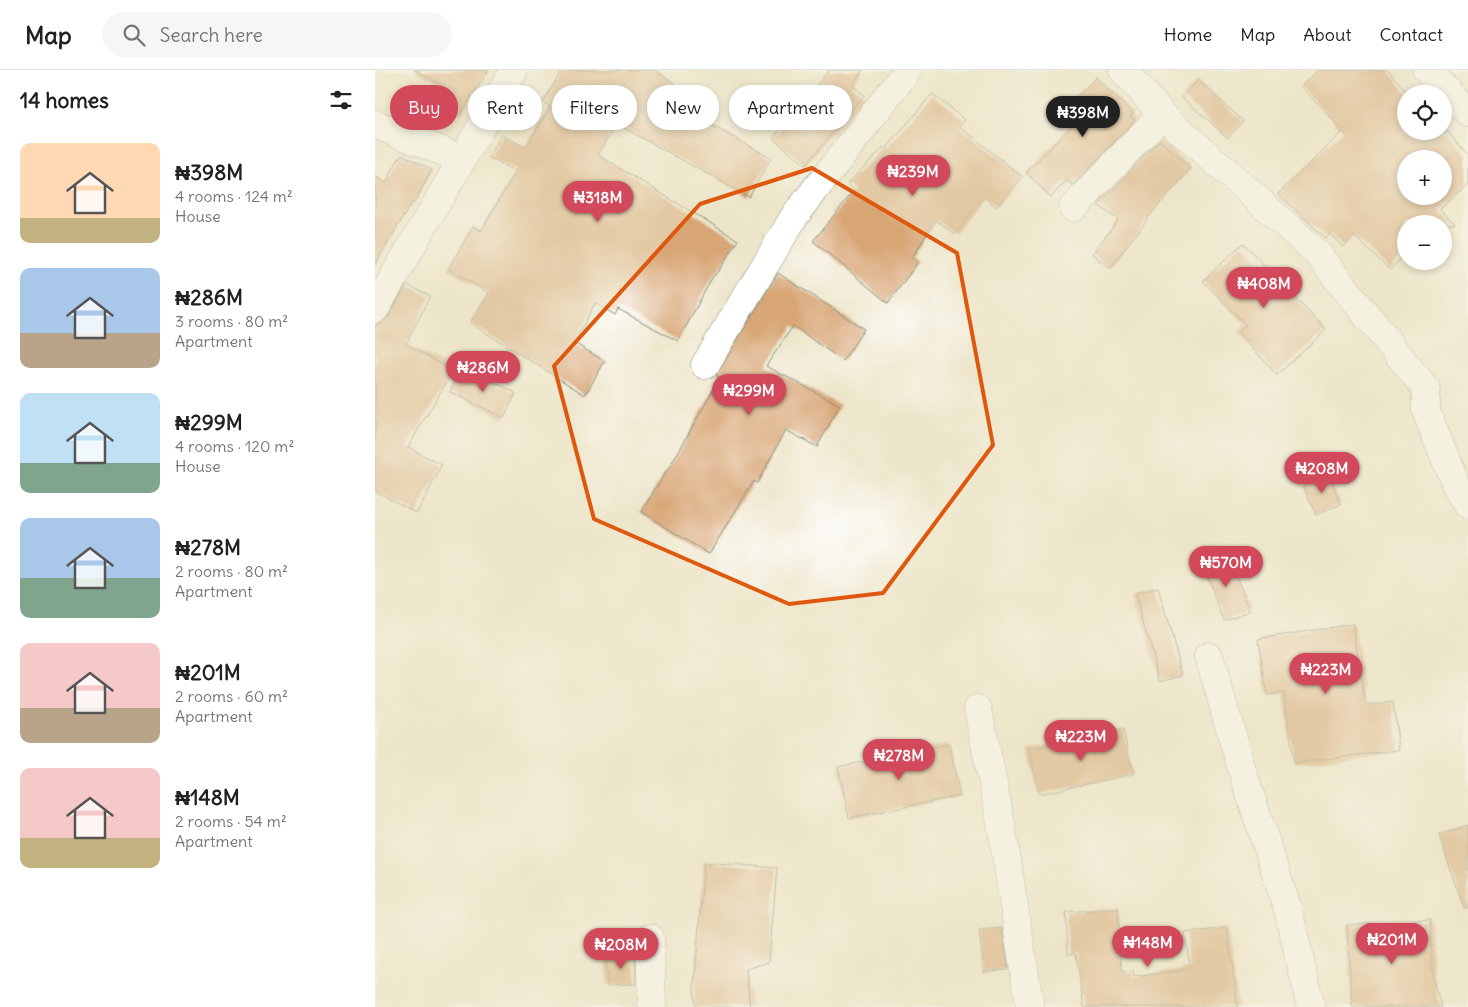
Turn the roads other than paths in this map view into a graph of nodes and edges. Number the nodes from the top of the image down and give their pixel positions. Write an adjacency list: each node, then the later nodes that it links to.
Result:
1 (514, 70): 8 (street)
2 (907, 70): 11 (street)
3 (1123, 70): 5 (street)
4 (1427, 70): 6 (street)
5 (1162, 114): 9 (street); 12 (street)
6 (1468, 114)
7 (375, 124): 8 (street)
8 (461, 159): 10 (street)
9 (1073, 208)
10 (375, 310)
11 (705, 365)
12 (1468, 505)
13 (1209, 656): 18 (street)
14 (977, 709): 17 (street)
15 (650, 938): 16 (street)
16 (653, 1007)
17 (1030, 1007)
18 (1311, 1007)

